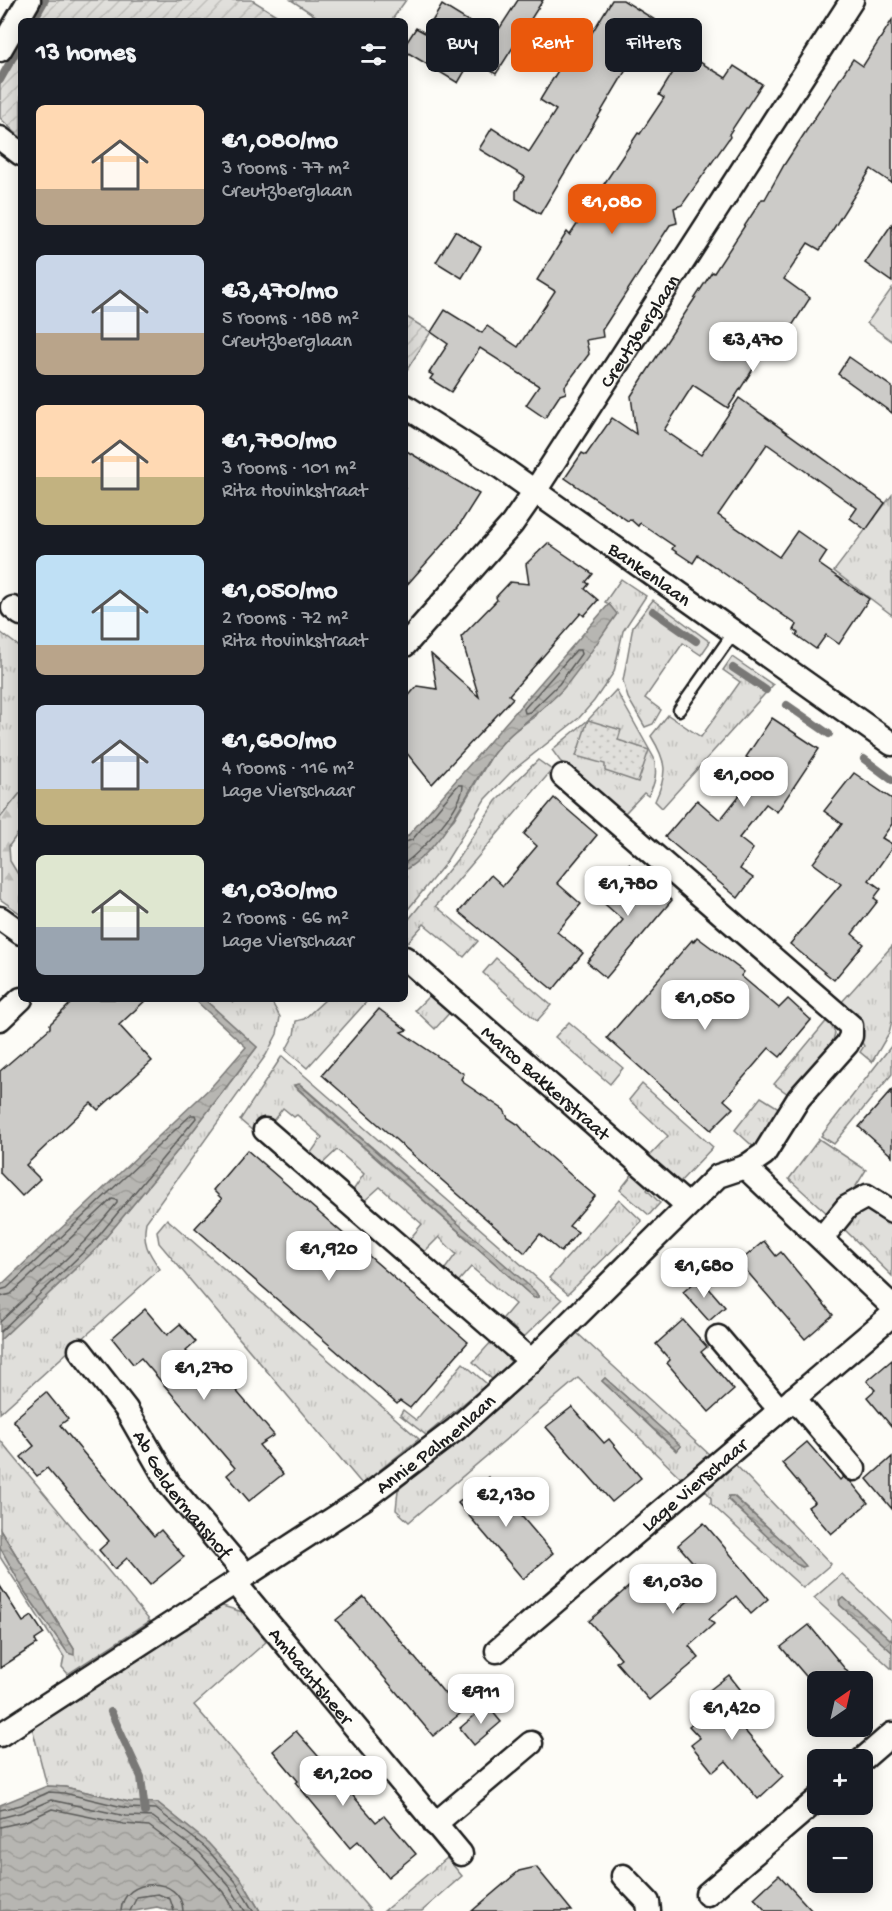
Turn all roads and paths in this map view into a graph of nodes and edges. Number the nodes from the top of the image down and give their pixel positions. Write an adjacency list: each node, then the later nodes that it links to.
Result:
1 (29, 0): 3 (street)
2 (852, 0): 9 (street, Creutzberglaan)
3 (19, 18)
4 (18, 19): 5 (street)
5 (0, 50)
6 (0, 138): 7 (street)
7 (18, 152)
8 (408, 408): 9 (street, Bankenlaan)
9 (535, 491): 10 (street, Bankenlaan); 11 (street, Creutzberglaan)
10 (734, 632): 12 (lane); 13 (street, Bankenlaan)
11 (408, 642)
12 (679, 710)
13 (892, 744)
14 (563, 776): 21 (street)
15 (0, 918): 16 (street)
16 (18, 931)
17 (408, 961): 22 (street, Marco Bakkerstraat)
18 (18, 1002): 19 (street)
19 (0, 1019)
20 (265, 1130): 29 (street)
21 (745, 1167): 22 (street, Annie Palmenlaan); 24 (street)
22 (687, 1205): 29 (street, Annie Palmenlaan)
23 (892, 1212): 24 (street)
24 (822, 1238): 25 (street)
25 (892, 1306)
26 (892, 1315): 30 (street, Lage Vierschaar)
27 (718, 1337): 30 (street)
28 (80, 1350): 32 (street, Ab Geldermanshof)
29 (531, 1361): 32 (street, Annie Palmenlaan)
30 (787, 1404): 31 (street); 33 (street, Lage Vierschaar)
31 (854, 1469)
32 (241, 1579): 35 (street, Annie Palmenlaan); 39 (street, Ambachtsheer)
33 (497, 1651)
34 (892, 1734): 37 (street)
35 (0, 1735)
36 (531, 1743): 39 (street)
37 (873, 1750)
38 (807, 1808): 42 (street)
39 (435, 1824): 40 (street, Ambachtsheer)
40 (460, 1854)
41 (623, 1876): 43 (street)
42 (707, 1894)
43 (649, 1911)

